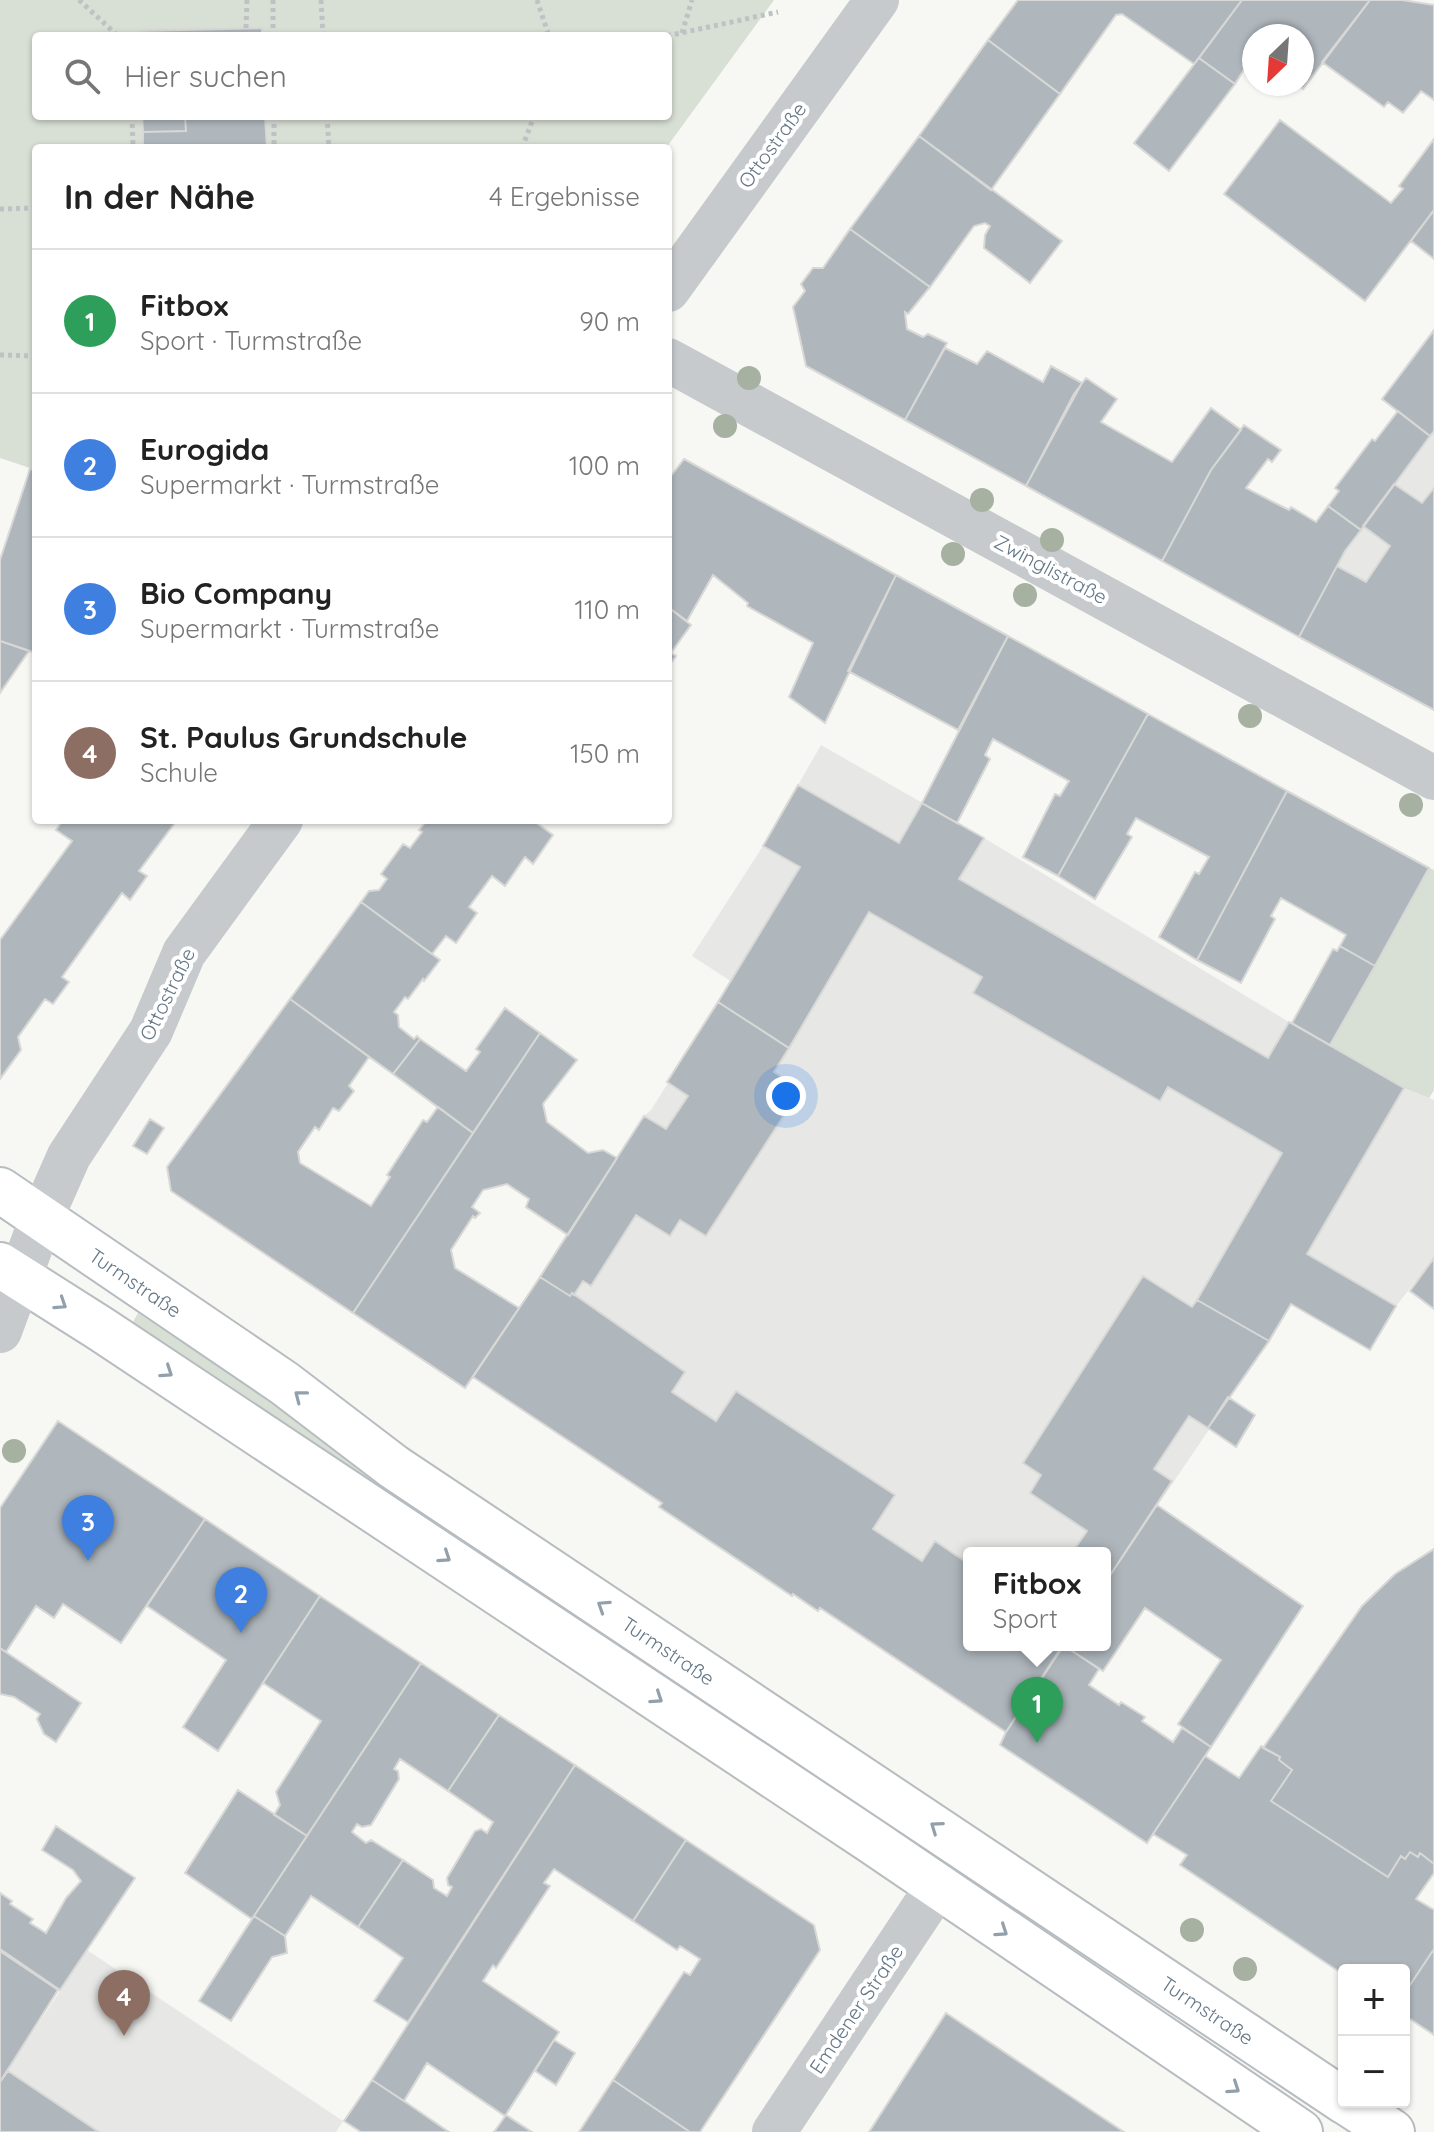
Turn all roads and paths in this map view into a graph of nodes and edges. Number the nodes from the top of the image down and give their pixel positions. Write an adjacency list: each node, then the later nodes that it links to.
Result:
1 (79, 0): 10 (path)
2 (247, 0): 9 (path)
3 (273, 0): 11 (path)
4 (321, 0): 12 (path)
5 (537, 0): 13 (path)
6 (692, 0): 14 (path)
7 (877, 0): 26 (street, Ottostraße)
8 (778, 12): 14 (path)
9 (246, 28)
10 (114, 32)
11 (273, 32)
12 (323, 32)
13 (548, 32)
14 (682, 33): 15 (path)
15 (672, 35)
16 (132, 120): 20 (path)
17 (274, 120): 21 (path)
18 (327, 120): 22 (path)
19 (532, 120): 23 (path)
20 (133, 144)
21 (274, 144)
22 (329, 144)
23 (524, 144)
24 (32, 208): 25 (path)
25 (0, 209)
26 (672, 284)
27 (0, 355): 28 (path)
28 (32, 356)
29 (672, 362): 30 (street, Zwinglistraße)
30 (1434, 778)
31 (278, 824): 33 (street, Ottostraße)
32 (0, 1190): 33 (main road, Turmstraße)
33 (42, 1217): 34 (street, Ottostraße); 37 (main road, Turmstraße, one-way to 33)
34 (11, 1272): 35 (street, Ottostraße); 36 (main road, one-way to 36)
35 (0, 1331)
36 (937, 1887): 39 (street, Emdener Straße); 40 (main road, one-way to 40)
37 (1338, 2097)
38 (1354, 2108): 41 (main road, Turmstraße)
39 (774, 2132)
40 (1300, 2132)
41 (1392, 2132)

